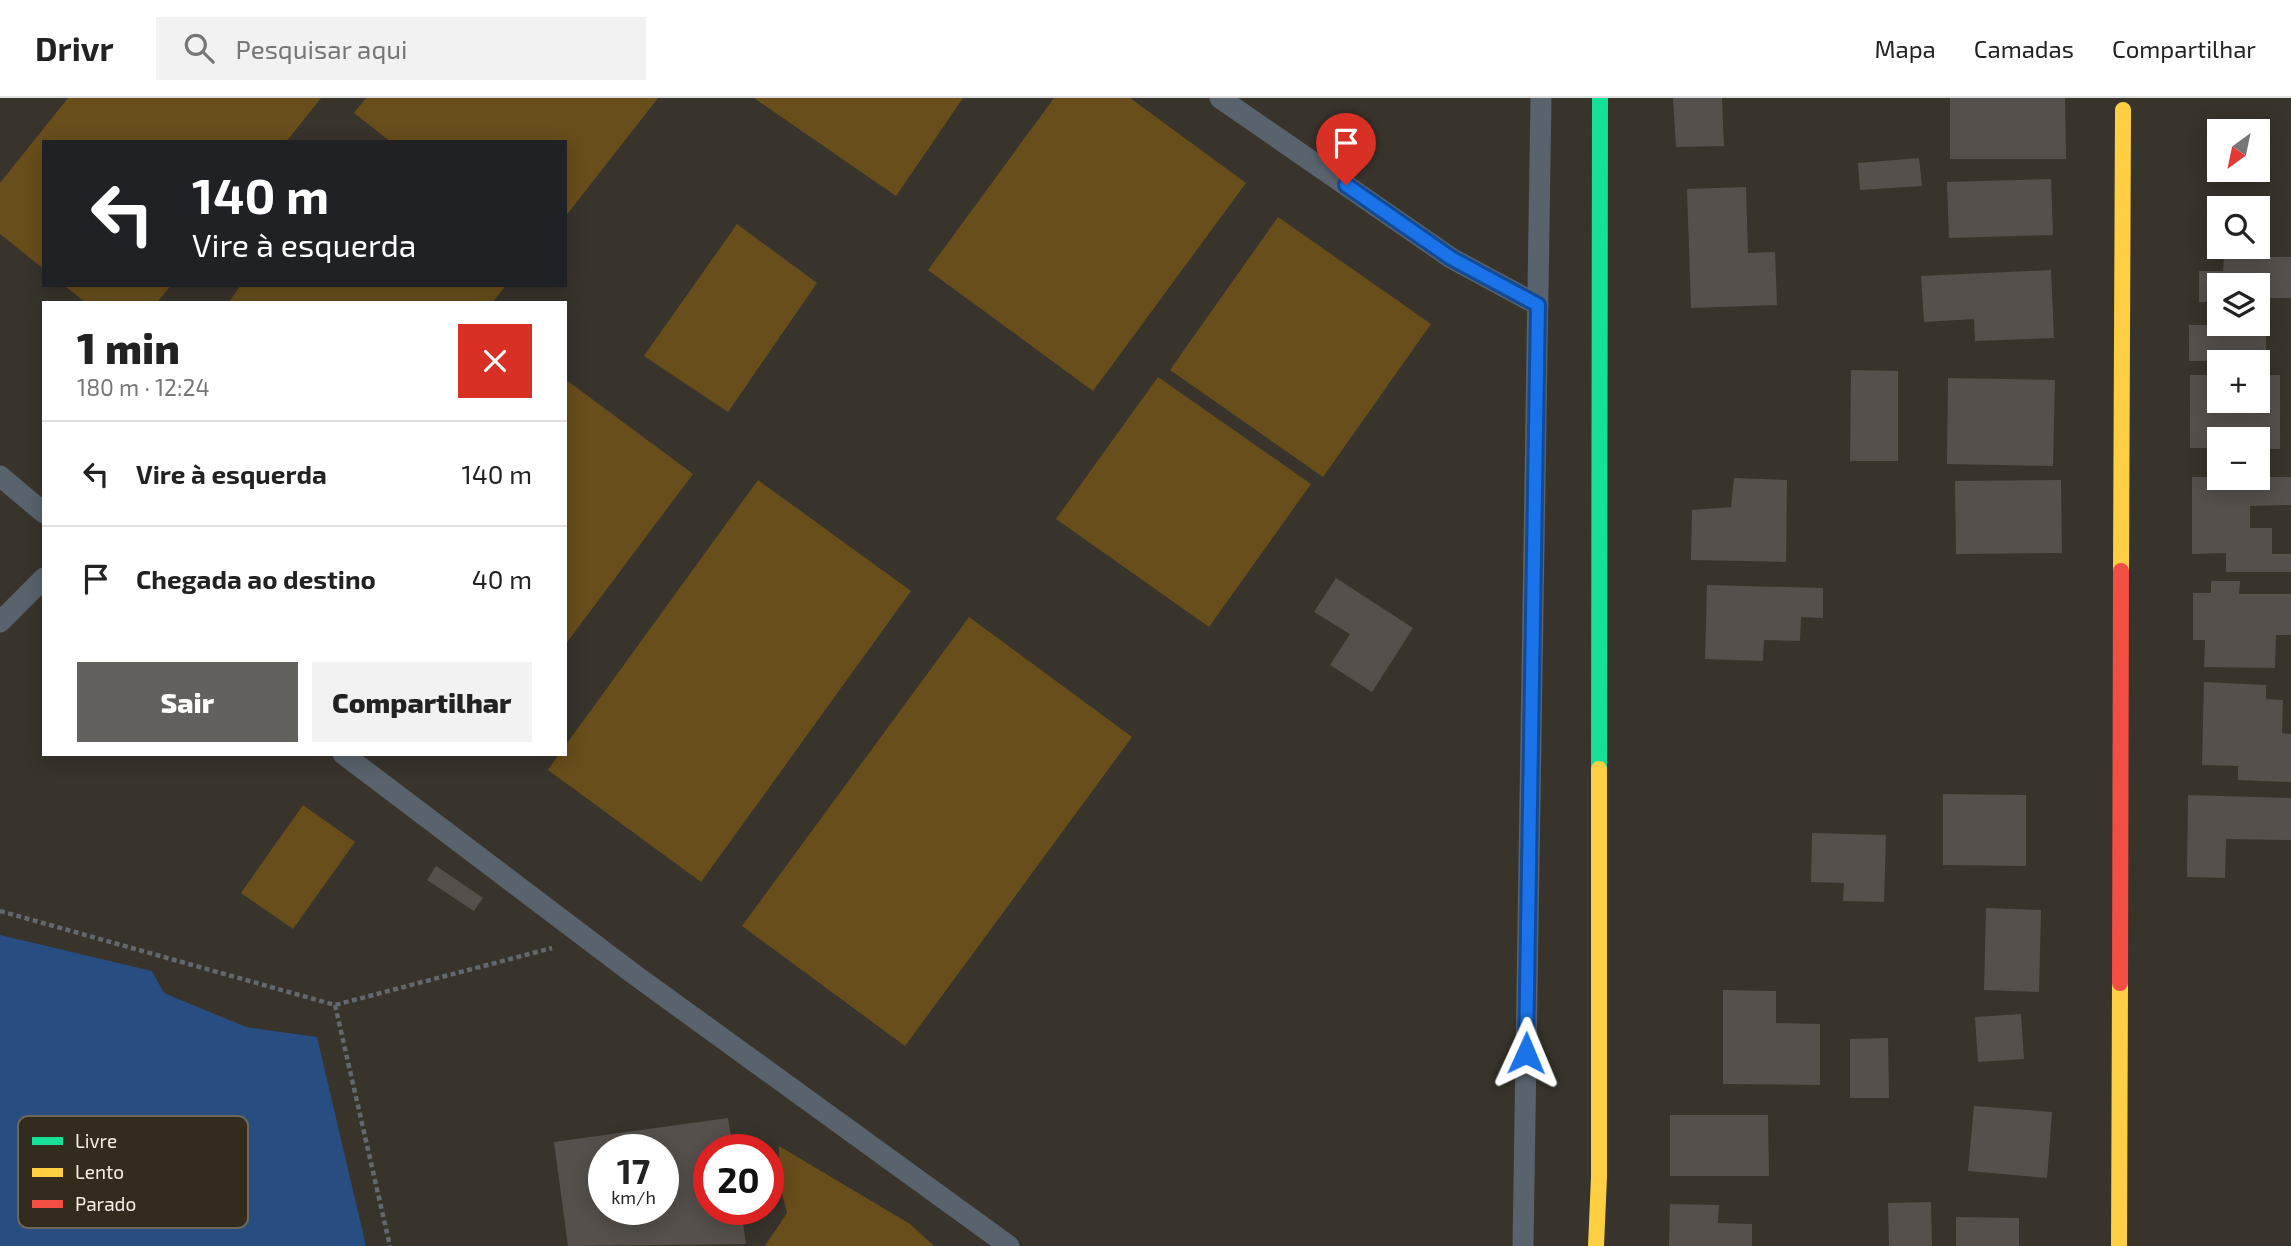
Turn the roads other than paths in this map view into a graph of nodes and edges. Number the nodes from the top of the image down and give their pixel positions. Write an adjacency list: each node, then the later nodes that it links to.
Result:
1 (1220, 98): 5 (lane)
2 (1541, 98): 5 (lane)
3 (1600, 98): 13 (street)
4 (2123, 110): 14 (street)
5 (1538, 305): 12 (lane)
6 (0, 476): 7 (lane)
7 (42, 511)
8 (42, 580): 9 (lane)
9 (0, 622)
10 (346, 756): 11 (lane)
11 (1009, 1246)
12 (1523, 1246)
13 (1596, 1246)
14 (2119, 1246)

